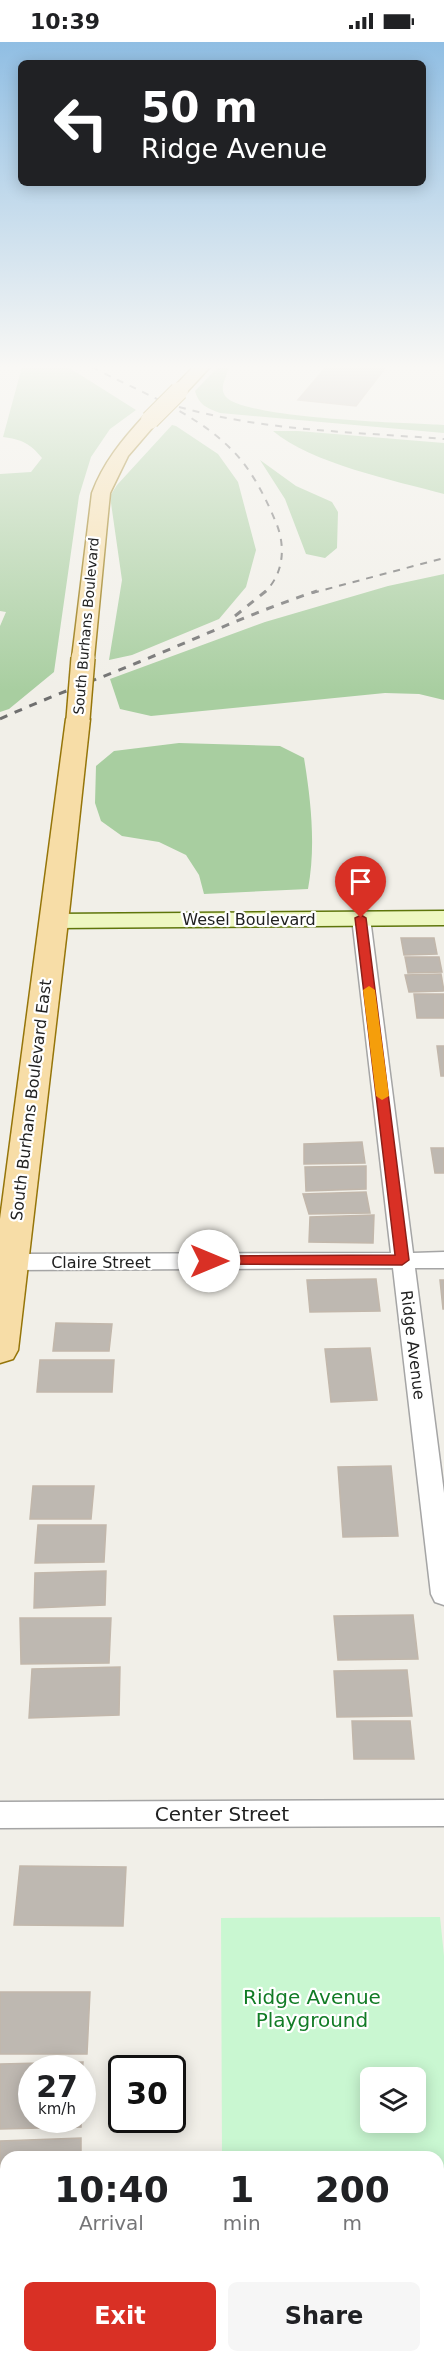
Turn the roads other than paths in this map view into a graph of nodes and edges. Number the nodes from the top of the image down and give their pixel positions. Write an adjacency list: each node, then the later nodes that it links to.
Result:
1 (106, 475): 3 (main road, South Burhans Boulevard, bridge)
2 (444, 900): 3 (main road, Wesel Boulevard)
3 (56, 913): 4 (main road, Wesel Boulevard); 8 (main road, South Burhans Boulevard East)
4 (361, 918): 5 (main road, Wesel Boulevard); 6 (street, Ridge Avenue)
5 (444, 918)
6 (402, 1260): 7 (street, Claire Street); 8 (street, Claire Street); 10 (street, Ridge Avenue)
7 (444, 1260)
8 (10, 1262): 9 (main road, South Burhans Boulevard East)
9 (0, 1350)
10 (444, 1594)
11 (444, 1813): 12 (street, Center Street)
12 (0, 1815)

